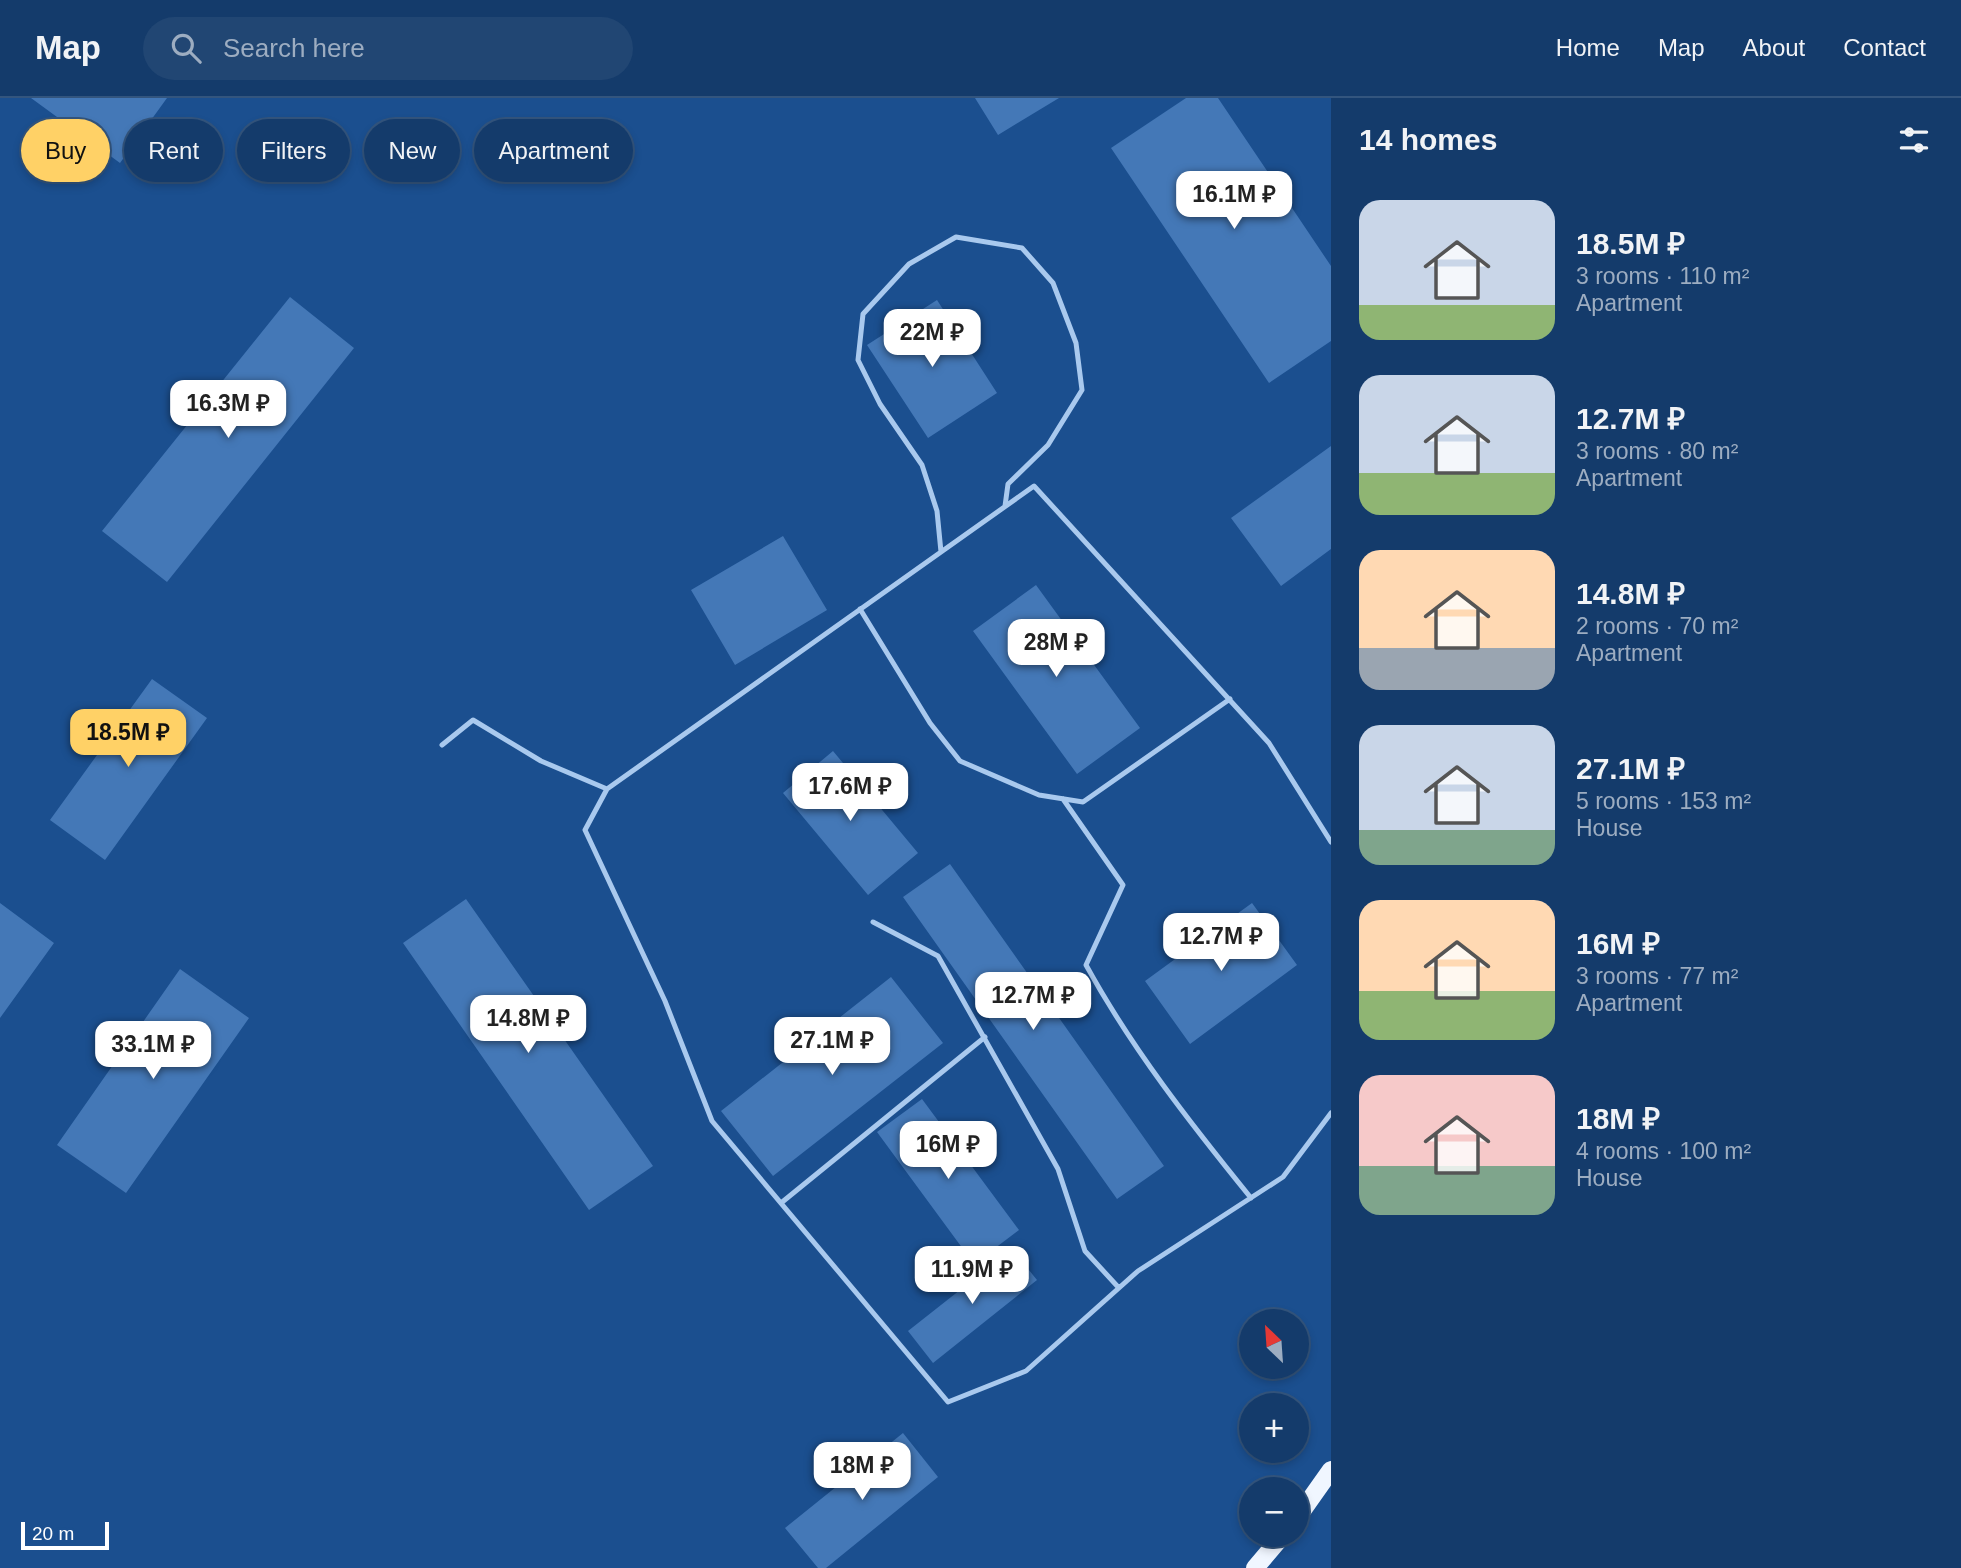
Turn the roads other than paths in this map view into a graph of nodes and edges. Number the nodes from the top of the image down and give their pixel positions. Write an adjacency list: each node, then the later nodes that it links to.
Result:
1 (1005, 506): 2 (lane); 2 (lane); 4 (lane)
2 (941, 552): 3 (lane)
3 (860, 609): 6 (lane); 7 (lane)
4 (1230, 699): 7 (lane); 8 (lane)
5 (442, 745): 6 (lane)
6 (607, 789): 13 (lane)
7 (1063, 799): 12 (lane)
8 (1331, 842)
9 (873, 922): 10 (lane)
10 (985, 1037): 13 (lane); 14 (lane)
11 (1331, 1113): 12 (lane)
12 (1251, 1198): 14 (lane)
13 (781, 1203): 14 (lane)
14 (1119, 1288)
15 (1331, 1470): 16 (main road)
16 (1309, 1501)
17 (1273, 1547): 18 (main road)
18 (1255, 1568)

